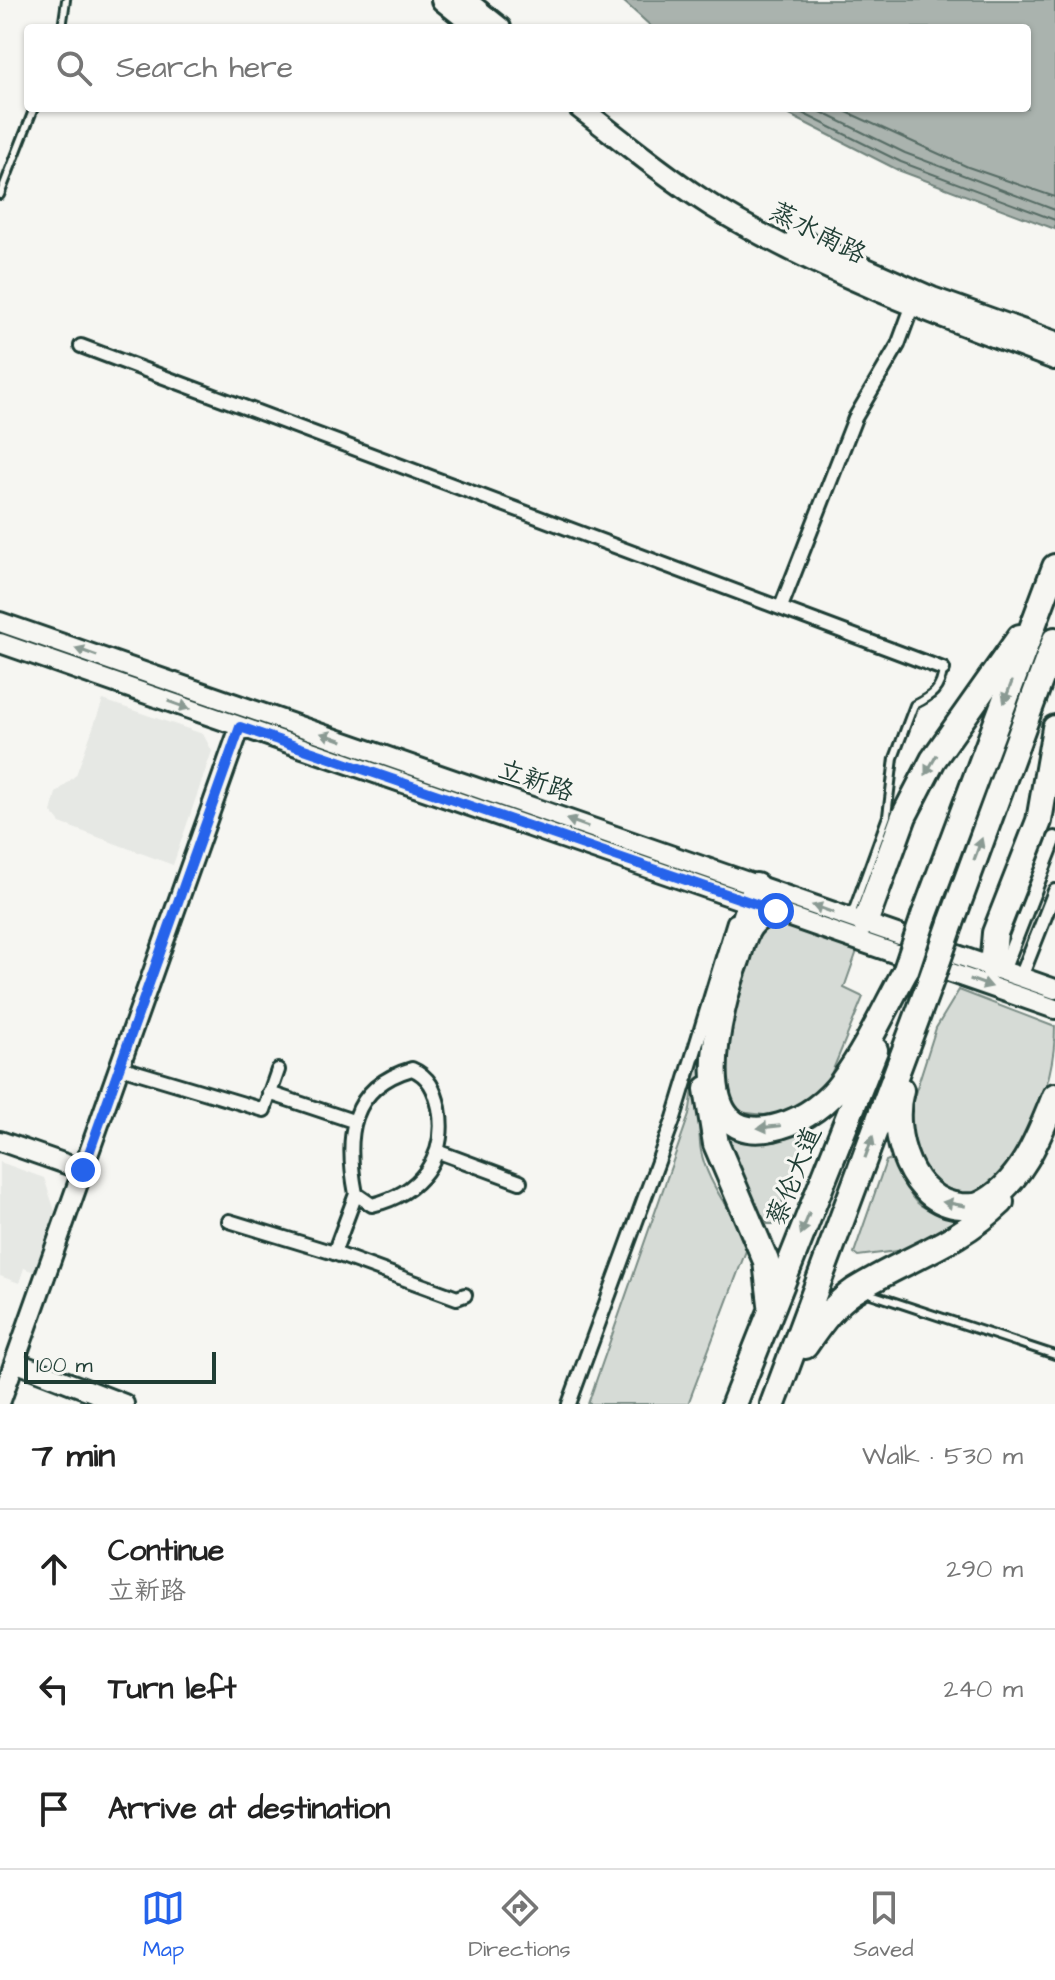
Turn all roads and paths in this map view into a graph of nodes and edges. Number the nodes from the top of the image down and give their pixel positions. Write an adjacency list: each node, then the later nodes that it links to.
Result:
1 (66, 0): 4 (lane)
2 (442, 0): 5 (main road)
3 (465, 0): 6 (main road)
4 (63, 24)
5 (472, 24)
6 (495, 24)
7 (32, 112): 10 (lane)
8 (585, 112): 11 (main road, 蒸水南路)
9 (606, 112): 12 (main road, 蒸水南路)
10 (0, 195)
11 (912, 307): 14 (main road, 蒸水南路); 16 (street)
12 (1055, 342)
13 (81, 346): 16 (street)
14 (1055, 359)
15 (1055, 567): 17 (highway)
16 (781, 607): 21 (street)
17 (1039, 609): 28 (highway, one-way to 28); 30 (highway, one-way to 30, bridge)
18 (0, 622): 26 (main road, 立新路, one-way to 18)
19 (1055, 640): 32 (highway, one-way to 19, bridge)
20 (0, 643): 22 (main road, 立新路, one-way to 22)
21 (943, 669): 28 (lane)
22 (240, 727): 26 (main road, 立新路); 35 (main road)
23 (1055, 728): 29 (highway)
24 (1055, 838): 29 (street)
25 (1055, 891): 31 (street)
26 (749, 896): 27 (main road, 立新路); 28 (main road, 立新路, one-way to 26); 50 (highway); 56 (street)
27 (776, 911): 30 (highway, one-way to 27); 34 (main road, 立新路, one-way to 34)
28 (857, 921): 29 (main road, 立新路)
29 (997, 969): 31 (main road, 立新路)
30 (906, 970): 50 (highway, 蔡伦大道, one-way to 50)
31 (1021, 977): 33 (main road, 立新路)
32 (931, 980): 38 (highway, one-way to 32); 53 (highway, one-way to 32)
33 (1055, 989)
34 (1055, 1009)
35 (120, 1067): 37 (street); 43 (main road)
36 (278, 1070): 37 (street)
37 (269, 1093): 40 (street)
38 (1055, 1096)
39 (1055, 1116): 48 (highway)
40 (353, 1121): 42 (street); 45 (street)
41 (0, 1141): 43 (main road)
42 (439, 1152): 44 (street); 45 (street)
43 (83, 1170): 52 (main road)
44 (520, 1182)
45 (356, 1194): 47 (street)
46 (229, 1221): 47 (street)
47 (334, 1253): 49 (street)
48 (866, 1285): 51 (lane); 53 (highway)
49 (465, 1295)
50 (771, 1307): 57 (highway, 蔡伦大道)
51 (1055, 1355)
52 (15, 1362): 54 (main road); 55 (main road)
53 (785, 1374): 58 (highway)
54 (0, 1403)
55 (124, 1404)
56 (569, 1404)
57 (734, 1404)
58 (773, 1404)

